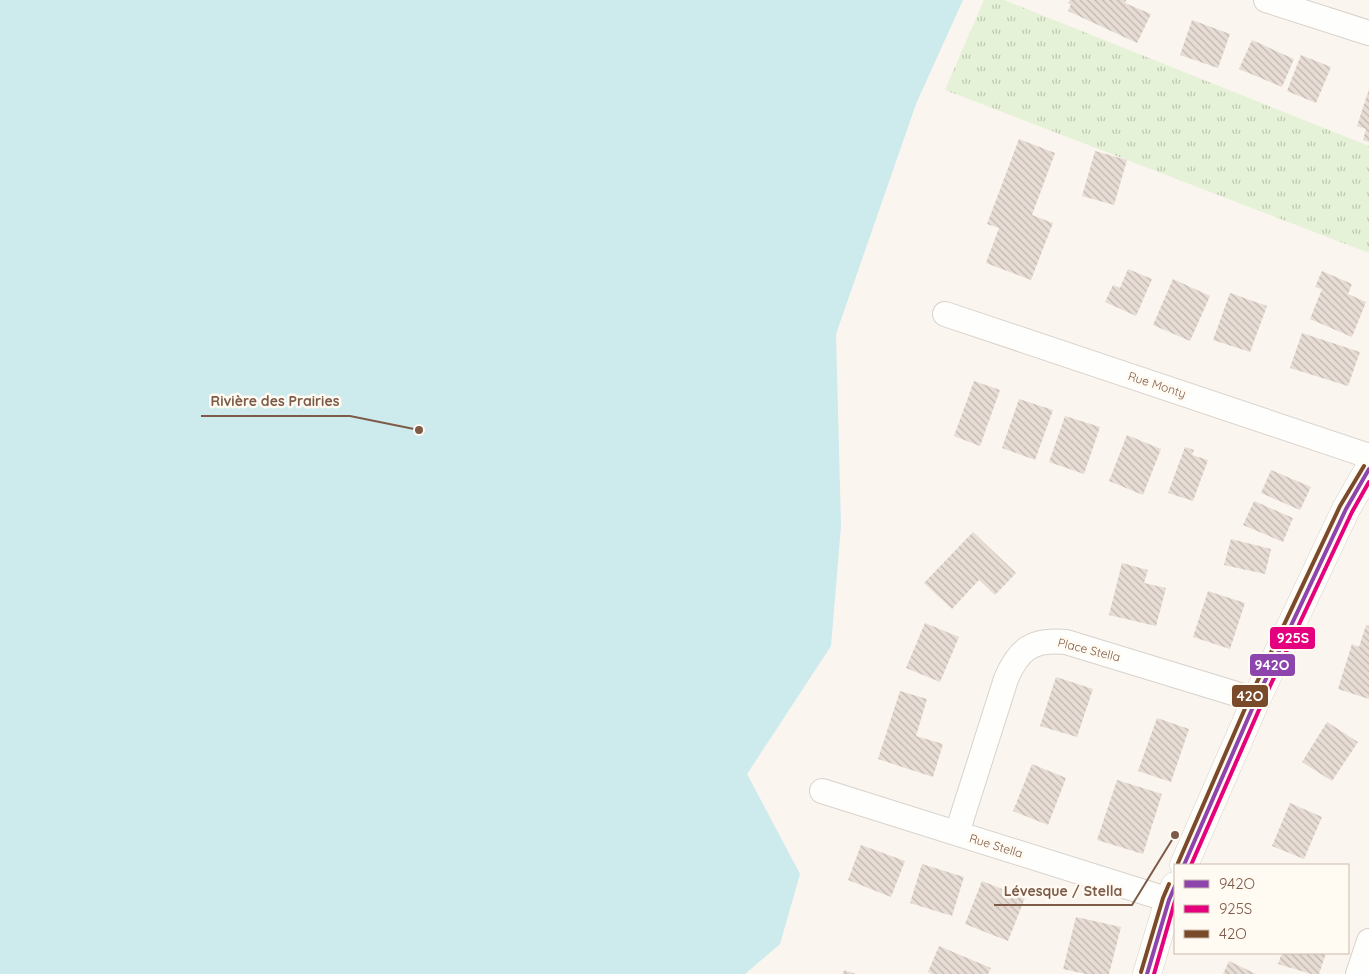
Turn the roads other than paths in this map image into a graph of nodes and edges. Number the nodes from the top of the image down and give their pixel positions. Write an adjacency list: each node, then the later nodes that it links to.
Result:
1 (1266, 0): 2 (street)
2 (1369, 33)
3 (946, 314): 4 (street, Rue Monty)
4 (1369, 456)
5 (1369, 469): 6 (street)
6 (1256, 700): 8 (street, Place Stella); 9 (street)
7 (822, 791): 8 (street, Rue Stella)
8 (958, 834): 10 (street, Rue Stella)
9 (1184, 864)
10 (1172, 893): 12 (street)
11 (1369, 941): 13 (street)
12 (1147, 974)
13 (1358, 974)

